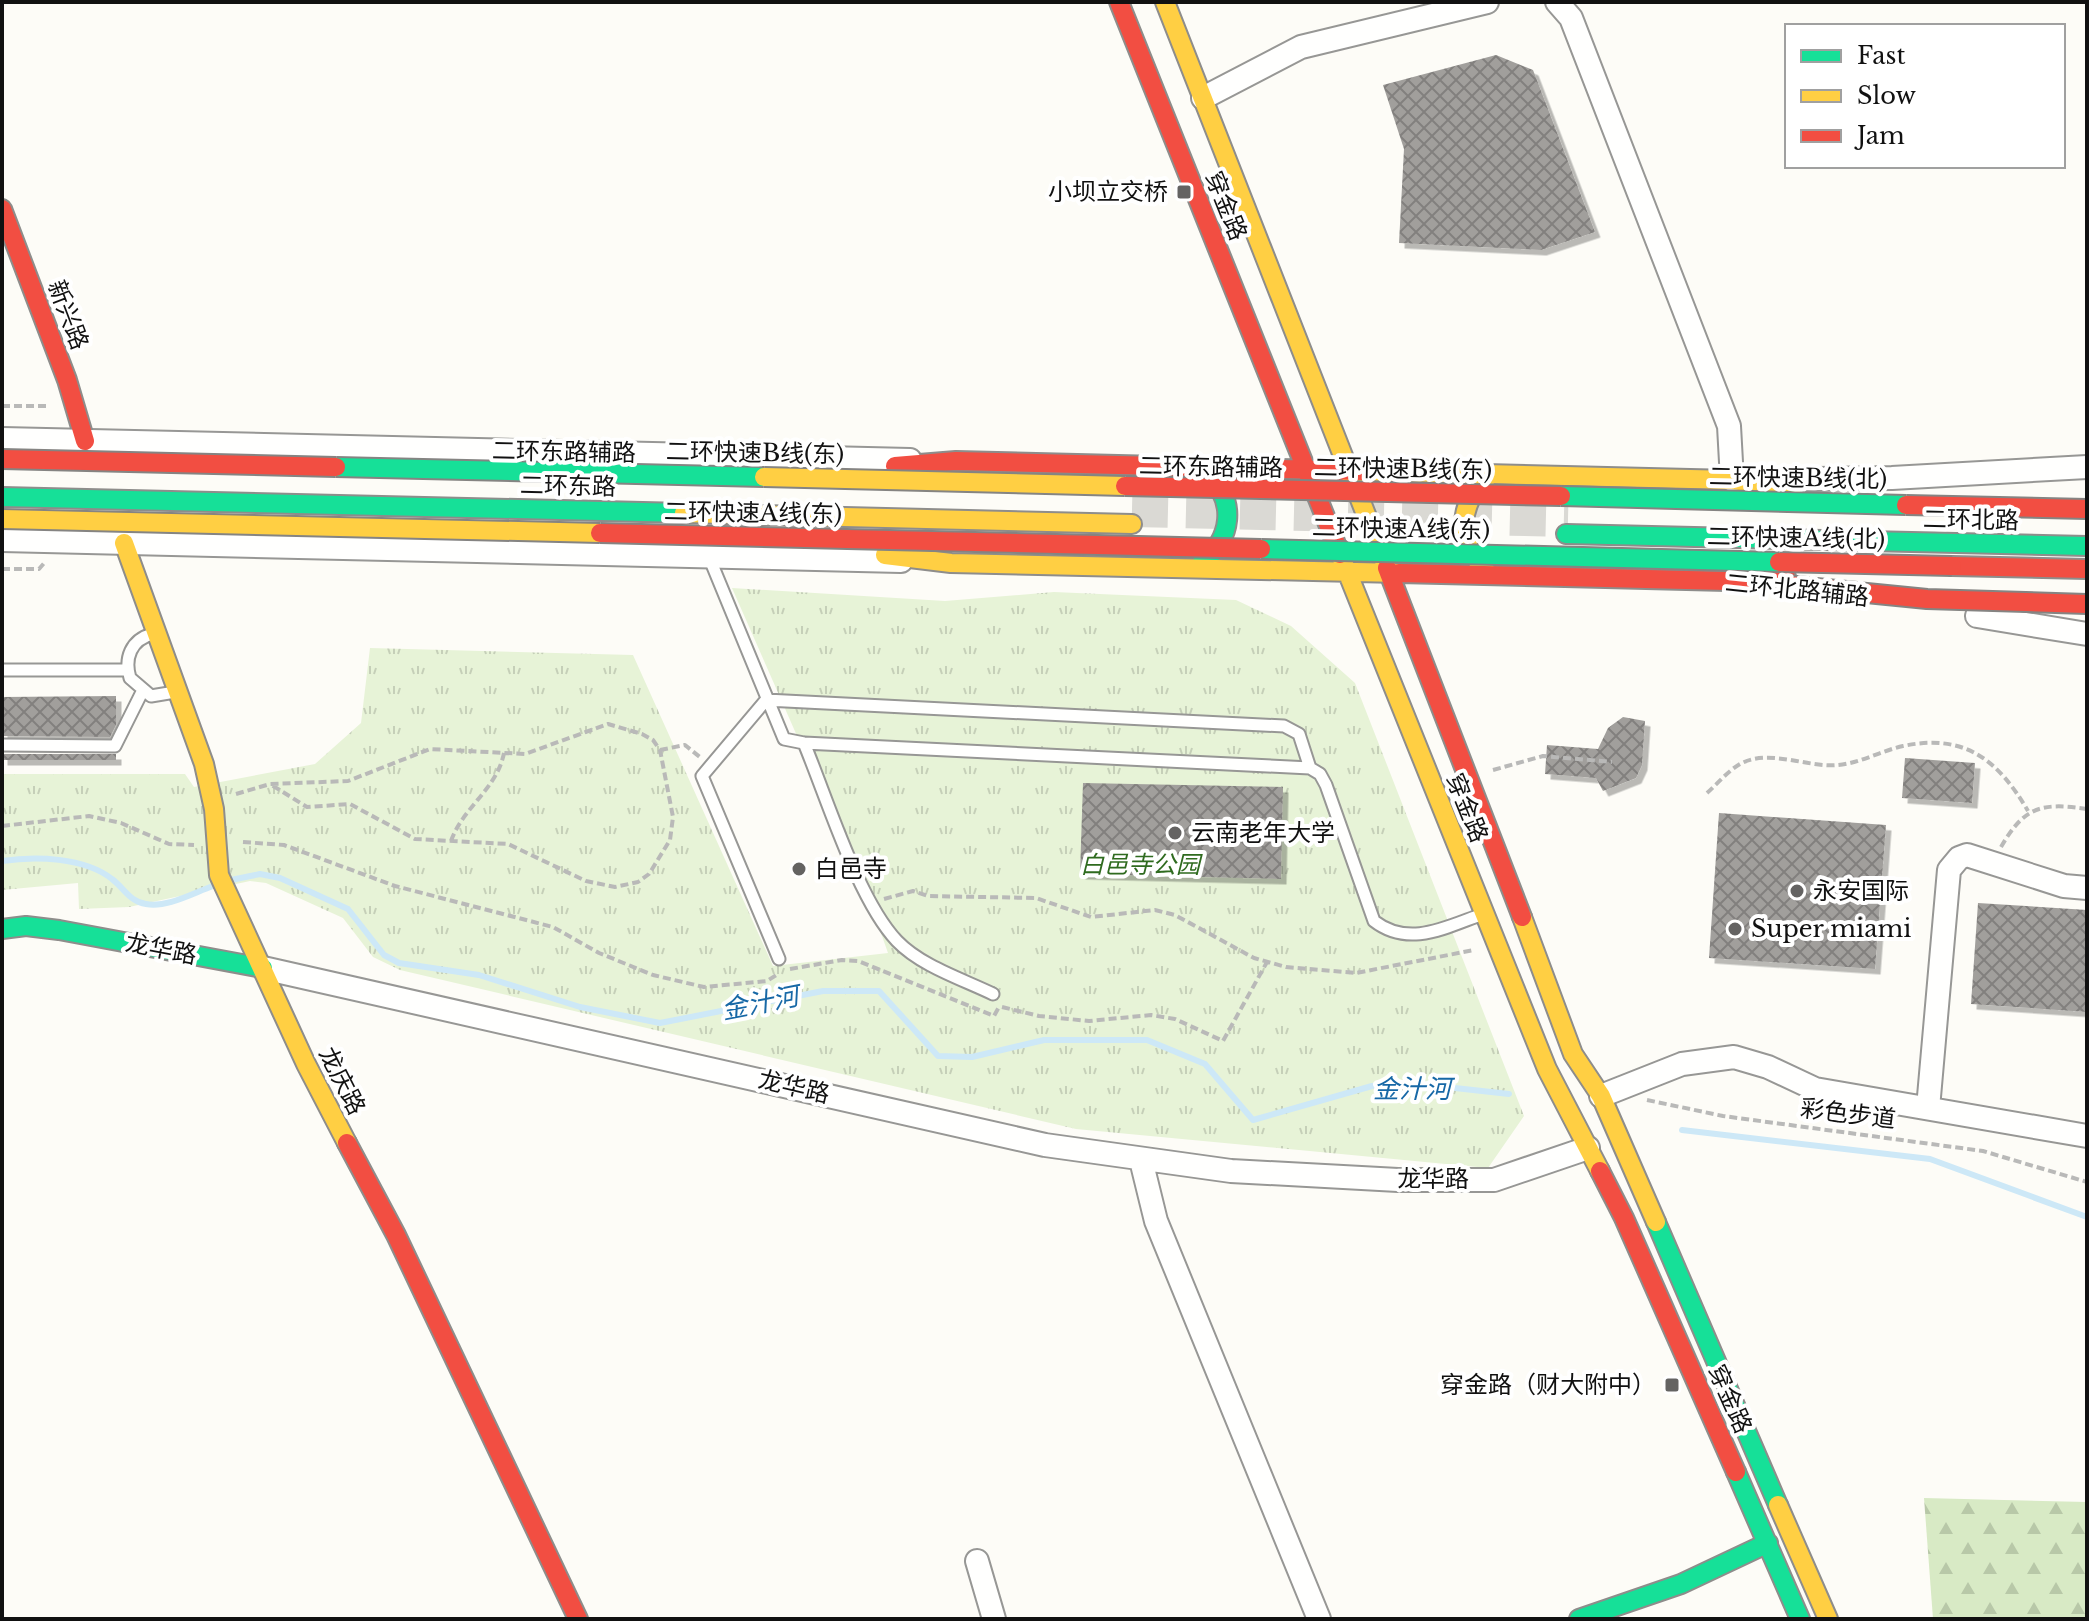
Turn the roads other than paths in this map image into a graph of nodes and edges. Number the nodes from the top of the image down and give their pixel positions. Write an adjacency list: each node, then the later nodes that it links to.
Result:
1 (1119, 2): 13 (main road, 穿金路)
2 (1165, 2): 5 (main road, 穿金路)
3 (1487, 2): 5 (street)
4 (1557, 2): 16 (street)
5 (1203, 98): 14 (main road, 穿金路)
6 (2, 209): 8 (main road, 新兴路)
7 (2, 439): 8 (street, 二环东路辅路)
8 (85, 441): 10 (street, 二环东路辅路)
9 (2, 459): 19 (main road, 二环快速B线(东), bridge)
10 (956, 461): 11 (main road, 二环东路辅路); 22 (main road)
11 (1184, 467): 13 (main road, 二环东路辅路); 35 (main road)
12 (2087, 467): 16 (street)
13 (1306, 469): 14 (main road, 二环东路辅路); 37 (main road, 穿金路)
14 (1349, 471): 15 (main road, 二环东路辅路); 38 (main road, 穿金路)
15 (1509, 474): 16 (main road); 39 (main road)
16 (1732, 480): 28 (main road)
17 (2, 482): 22 (main road, 二环东路)
18 (2061, 489): 21 (main road, bridge)
19 (1508, 495): 21 (main road, 二环快速B线(北), bridge)
20 (2, 497): 22 (main road, 二环东路)
21 (1745, 501): 23 (main road, 二环快速B线(北), bridge)
22 (753, 507): 24 (main road, 二环东路); 34 (main road)
23 (2087, 509)
24 (1132, 516)
25 (2, 519): 32 (main road, 二环快速A线(东), bridge)
26 (1567, 527): 28 (main road, 二环北路)
27 (2087, 532): 28 (main road, 二环北路)
28 (1937, 535): 31 (main road, 二环北路); 40 (main road)
29 (2, 540): 30 (street)
30 (124, 543): 33 (street); 44 (main road, 龙庆路)
31 (2087, 546)
32 (1503, 555): 36 (main road, 二环快速A线(北), bridge); 41 (main road, bridge)
33 (709, 557): 34 (street); 50 (lane)
34 (951, 563): 35 (main road)
35 (1179, 568): 37 (main road)
36 (2087, 569)
37 (1347, 572): 38 (main road); 55 (main road, 穿金路)
38 (1389, 573): 39 (main road); 60 (main road, 穿金路)
39 (1504, 576): 40 (main road, 二环北路辅路)
40 (1727, 581): 45 (street, 二环北路辅路)
41 (1951, 600): 42 (main road, bridge); 43 (main road, bridge)
42 (2087, 604)
43 (2087, 615)
44 (157, 633): 47 (lane); 48 (main road, 龙庆路)
45 (2087, 634)
46 (2, 670): 47 (lane)
47 (128, 670): 49 (lane)
48 (177, 691): 49 (lane); 58 (main road, 龙庆路)
49 (142, 692): 52 (lane)
50 (766, 700): 51 (lane); 53 (lane); 57 (lane)
51 (804, 743): 53 (lane); 59 (lane)
52 (2, 745)
53 (1310, 768): 55 (lane)
54 (2087, 888): 61 (street)
55 (1483, 913): 63 (main road, 穿金路)
56 (2, 929): 58 (main road, 龙华路)
57 (779, 959)
58 (263, 968): 64 (street, 龙华路); 67 (main road, 龙庆路)
59 (993, 994)
60 (1601, 1096): 61 (street); 72 (main road, 穿金路)
61 (1928, 1108): 62 (street)
62 (2087, 1136)
63 (1588, 1148): 64 (street, 龙华路); 65 (main road, 穿金路)
64 (1141, 1160): 69 (street)
65 (1768, 1543): 70 (main road); 71 (main road, 穿金路)
66 (977, 1561): 68 (street)
67 (578, 1619)
68 (994, 1619)
69 (1319, 1619)
70 (1579, 1619)
71 (1800, 1619)
72 (1828, 1619)

